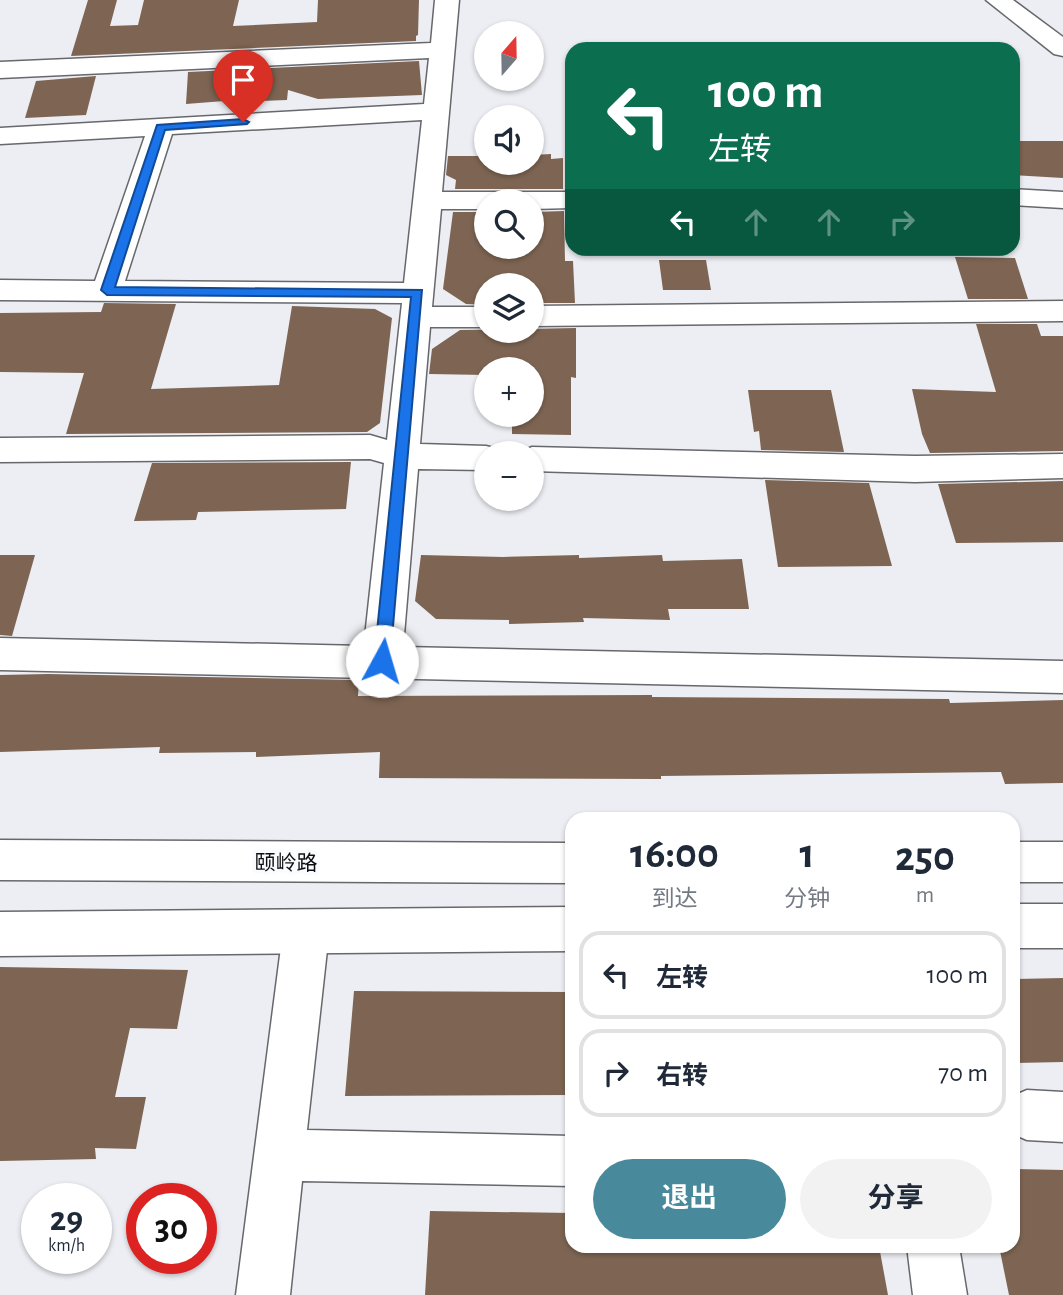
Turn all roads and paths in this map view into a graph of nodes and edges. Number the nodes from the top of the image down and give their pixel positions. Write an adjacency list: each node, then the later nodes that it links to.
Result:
1 (447, 0): 4 (street)
2 (998, 0): 3 (street)
3 (1063, 49)
4 (442, 50): 5 (street); 6 (street)
5 (0, 70)
6 (436, 111): 7 (street); 12 (street)
7 (161, 127): 8 (street); 14 (street)
8 (0, 136)
9 (1020, 197): 11 (street)
10 (565, 200): 12 (street)
11 (1063, 200)
12 (427, 201): 15 (street)
13 (0, 290): 14 (street)
14 (107, 290): 15 (street)
15 (417, 305): 17 (street); 20 (street)
16 (1063, 311): 18 (street)
17 (474, 315)
18 (544, 316)
19 (0, 450): 20 (street)
20 (402, 456): 21 (street); 25 (street)
21 (474, 458)
22 (544, 459): 23 (street)
23 (1063, 466)
24 (0, 654): 26 (street)
25 (382, 661)
26 (1063, 677)
27 (0, 860): 30 (street, 颐岭路)
28 (1020, 862): 29 (street)
29 (1063, 862)
30 (565, 863)
31 (1020, 926): 32 (street)
32 (1063, 926)
33 (565, 929): 34 (street)
34 (306, 932): 35 (street); 36 (street)
35 (0, 934)
36 (279, 1155): 37 (street); 39 (street)
37 (565, 1161)
38 (934, 1253): 40 (street)
39 (262, 1295)
40 (940, 1295)

